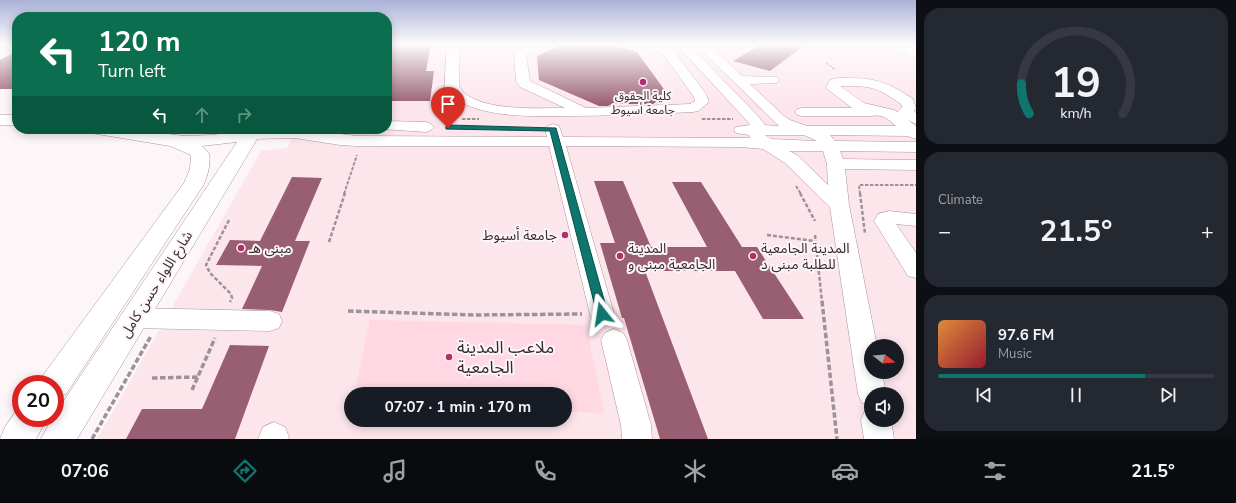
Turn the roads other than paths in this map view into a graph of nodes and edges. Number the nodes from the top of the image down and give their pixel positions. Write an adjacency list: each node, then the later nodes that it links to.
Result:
1 (453, 64): 9 (lane)
2 (521, 64): 8 (lane)
3 (677, 64): 11 (lane)
4 (706, 64): 10 (lane)
5 (717, 64): 6 (lane)
6 (736, 78): 7 (lane); 22 (lane)
7 (769, 78)
8 (528, 86): 13 (lane); 15 (lane)
9 (452, 87): 12 (lane); 15 (lane)
10 (726, 90): 11 (lane); 29 (lane)
11 (697, 91): 13 (lane)
12 (450, 112)
13 (603, 112): 15 (lane)
14 (802, 112): 18 (lane)
15 (588, 113)
16 (0, 120): 17 (main road)
17 (12, 120)
18 (910, 122): 22 (lane)
19 (0, 127): 20 (main road)
20 (12, 127)
21 (392, 127): 26 (lane)
22 (808, 131): 29 (lane); 32 (lane)
23 (142, 134): 31 (main road)
24 (266, 134): 28 (lane)
25 (326, 134): 30 (lane)
26 (432, 134): 27 (lane); 30 (lane)
27 (555, 135): 29 (lane); 40 (lane)
28 (250, 136): 30 (lane); 31 (main road); 41 (main road, شارع اللواء حسن كامل)
29 (761, 137): 32 (lane); 34 (lane)
30 (340, 140)
31 (173, 141): 44 (main road, شارع اللواء حسن كامل)
32 (830, 146): 33 (lane); 36 (lane)
33 (916, 147)
34 (798, 165): 36 (lane); 37 (lane)
35 (916, 165): 36 (lane)
36 (836, 166): 37 (lane)
37 (838, 205): 45 (lane)
38 (916, 220): 39 (lane)
39 (916, 270)
40 (602, 314)
41 (134, 318): 42 (lane); 49 (main road, شارع اللواء حسن كامل)
42 (270, 321)
43 (614, 340): 50 (lane)
44 (61, 375)
45 (871, 387)
46 (25, 427): 48 (main road)
47 (877, 427): 51 (lane)
48 (17, 439)
49 (58, 439)
50 (637, 439)
51 (879, 439)

